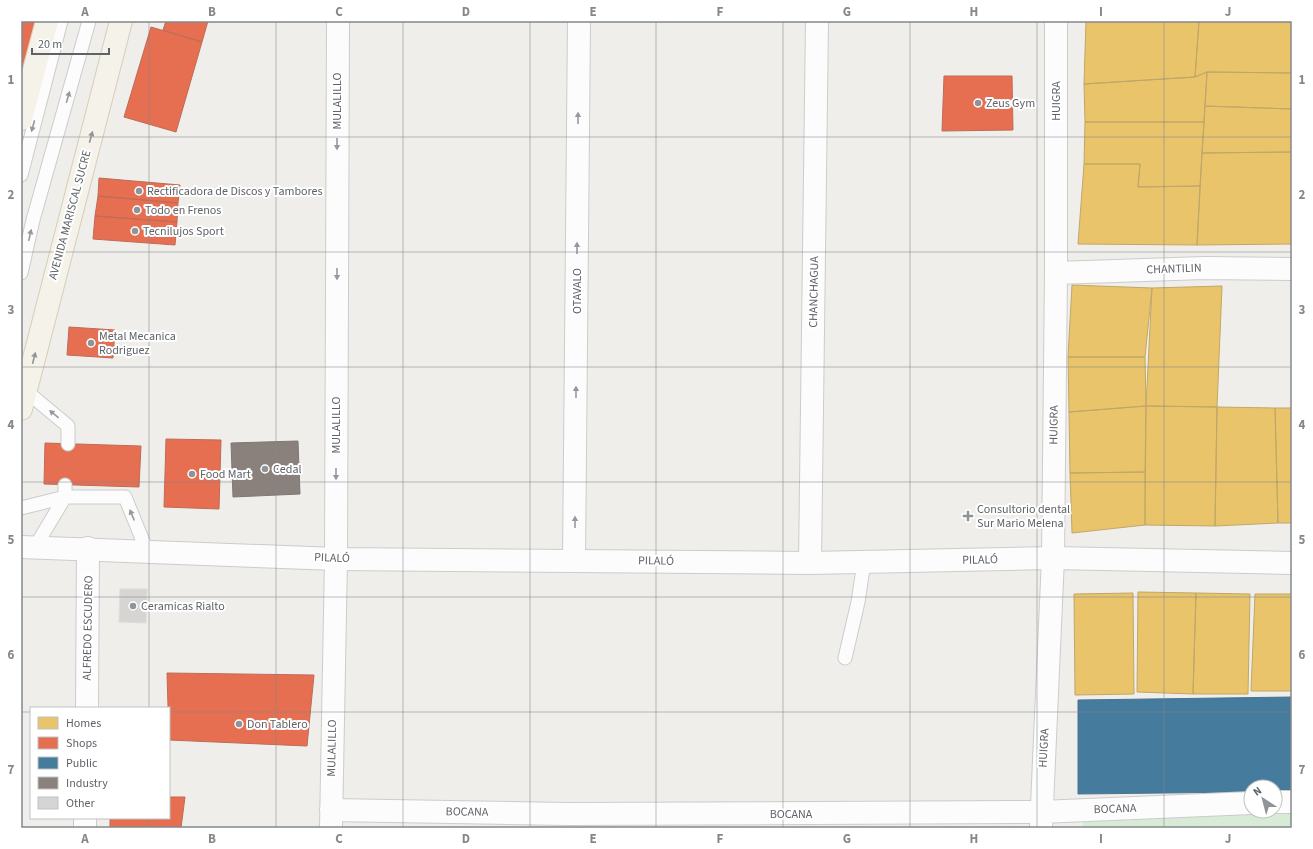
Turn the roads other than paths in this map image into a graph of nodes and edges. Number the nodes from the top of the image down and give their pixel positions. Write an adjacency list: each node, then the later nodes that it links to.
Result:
1 (47, 21): 9 (main road)
2 (61, 21): 10 (lane, one-way to 10)
3 (89, 21): 12 (lane, one-way to 3)
4 (121, 21): 14 (main road, AVENIDA MARISCAL SUCRE, one-way to 4)
5 (338, 21): 21 (street, MULALILLO, one-way to 21)
6 (579, 21): 23 (street, OTAVALO, one-way to 6)
7 (817, 21): 25 (street, CHANCHAGUA)
8 (1056, 21): 13 (street, HUIGRA)
9 (21, 119)
10 (21, 175)
11 (1292, 269): 13 (street, CHANTILIN)
12 (21, 274)
13 (1056, 274): 22 (street, HUIGRA)
14 (23, 400): 15 (lane, one-way to 14)
15 (68, 444)
16 (65, 491): 17 (lane); 18 (lane); 20 (lane, one-way to 16)
17 (21, 508)
18 (28, 547): 19 (street, PILALÓ)
19 (88, 548): 20 (street, PILALÓ); 28 (street, ALFREDO ESCUDERO)
20 (147, 551): 21 (street, PILALÓ)
21 (336, 558): 23 (street, PILALÓ); 30 (street, MULALILLO)
22 (1053, 558): 24 (street, PILALÓ); 26 (street, PILALÓ); 31 (street, HUIGRA)
23 (574, 560): 25 (street, PILALÓ)
24 (864, 562): 25 (street, PILALÓ); 27 (lane)
25 (810, 563)
26 (1292, 563)
27 (845, 658)
28 (87, 707)
29 (1243, 804): 31 (street, BOCANA)
30 (331, 819): 32 (street, BOCANA)
31 (1041, 820): 33 (street, BOCANA)
32 (568, 821): 33 (street, BOCANA)
33 (804, 821)

